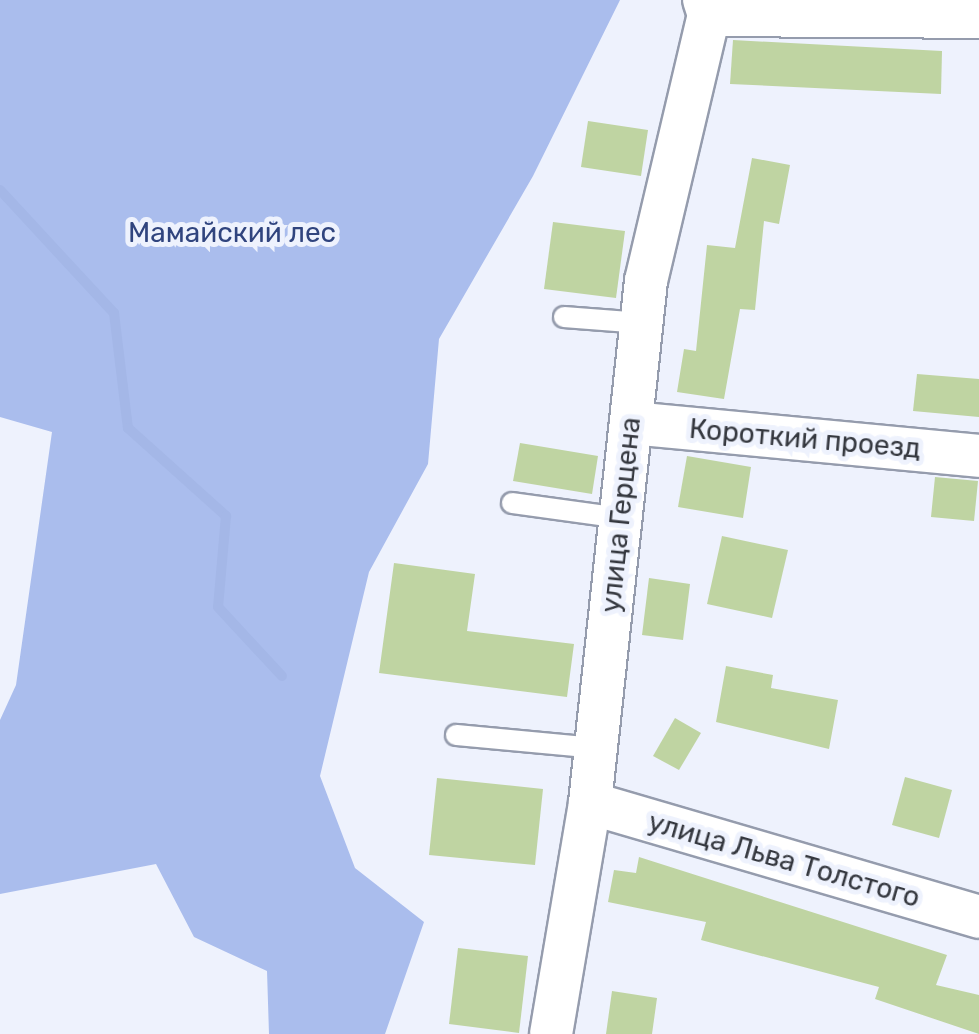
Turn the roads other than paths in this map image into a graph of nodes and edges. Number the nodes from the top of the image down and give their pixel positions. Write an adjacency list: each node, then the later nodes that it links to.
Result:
1 (706, 8): 2 (street); 4 (street, улица Герцена)
2 (979, 17)
3 (564, 316): 4 (lane)
4 (642, 323): 5 (street, улица Герцена)
5 (631, 423): 6 (street, Короткий проезд); 8 (street, улица Герцена)
6 (979, 456)
7 (512, 503): 8 (lane)
8 (621, 518): 10 (street, улица Герцена)
9 (456, 734): 10 (lane)
10 (595, 748): 11 (street, улица Герцена)
11 (590, 803): 12 (street, улица Льва Толстого); 13 (street, улица Герцена)
12 (979, 917)
13 (551, 1034)

